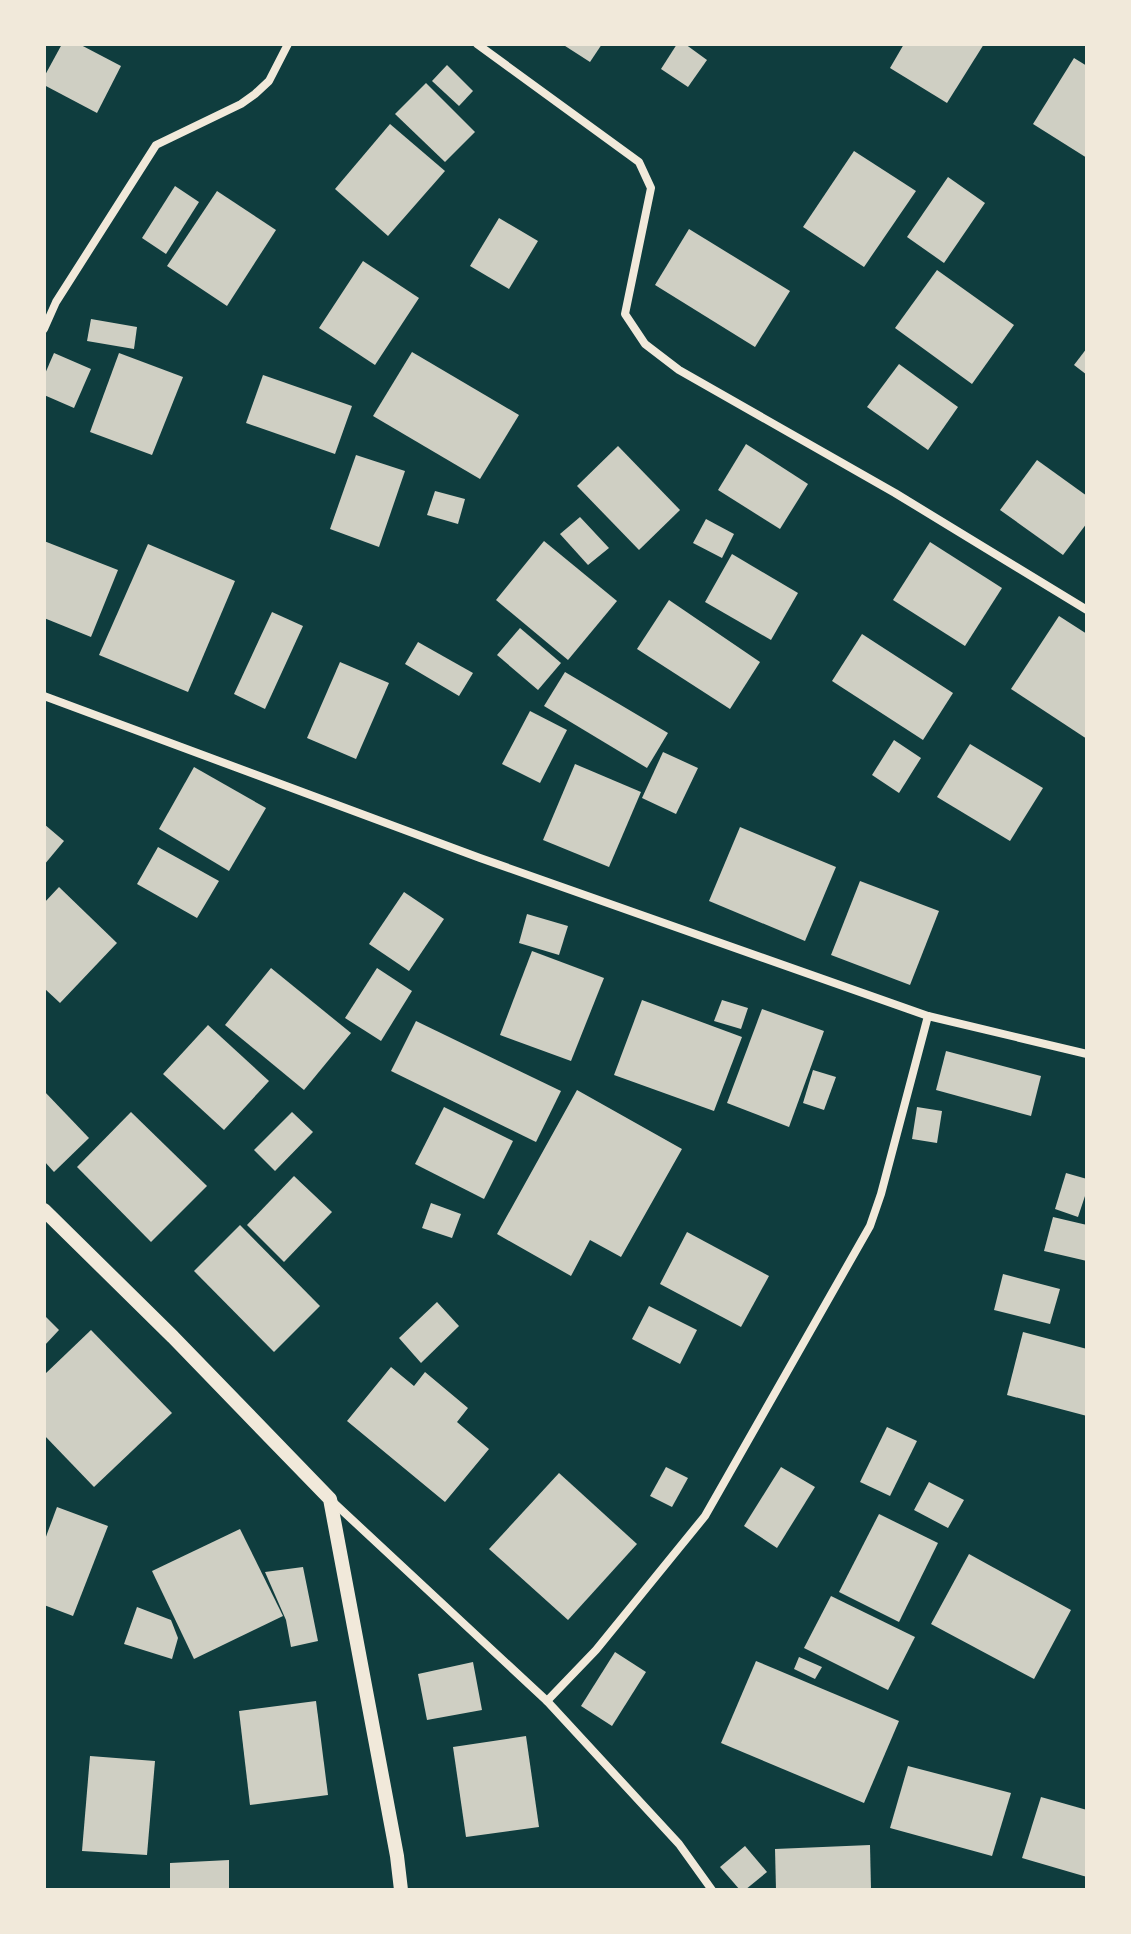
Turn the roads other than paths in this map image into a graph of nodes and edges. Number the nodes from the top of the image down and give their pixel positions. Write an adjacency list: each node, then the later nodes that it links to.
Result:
1 (288, 44): 3 (street)
2 (477, 44): 4 (street)
3 (44, 329)
4 (1087, 610)
5 (44, 696): 6 (street)
6 (928, 1016): 7 (street); 10 (street)
7 (1087, 1054)
8 (44, 1210): 9 (street)
9 (330, 1499): 10 (street); 11 (street)
10 (547, 1701): 12 (street)
11 (401, 1890)
12 (712, 1890)

